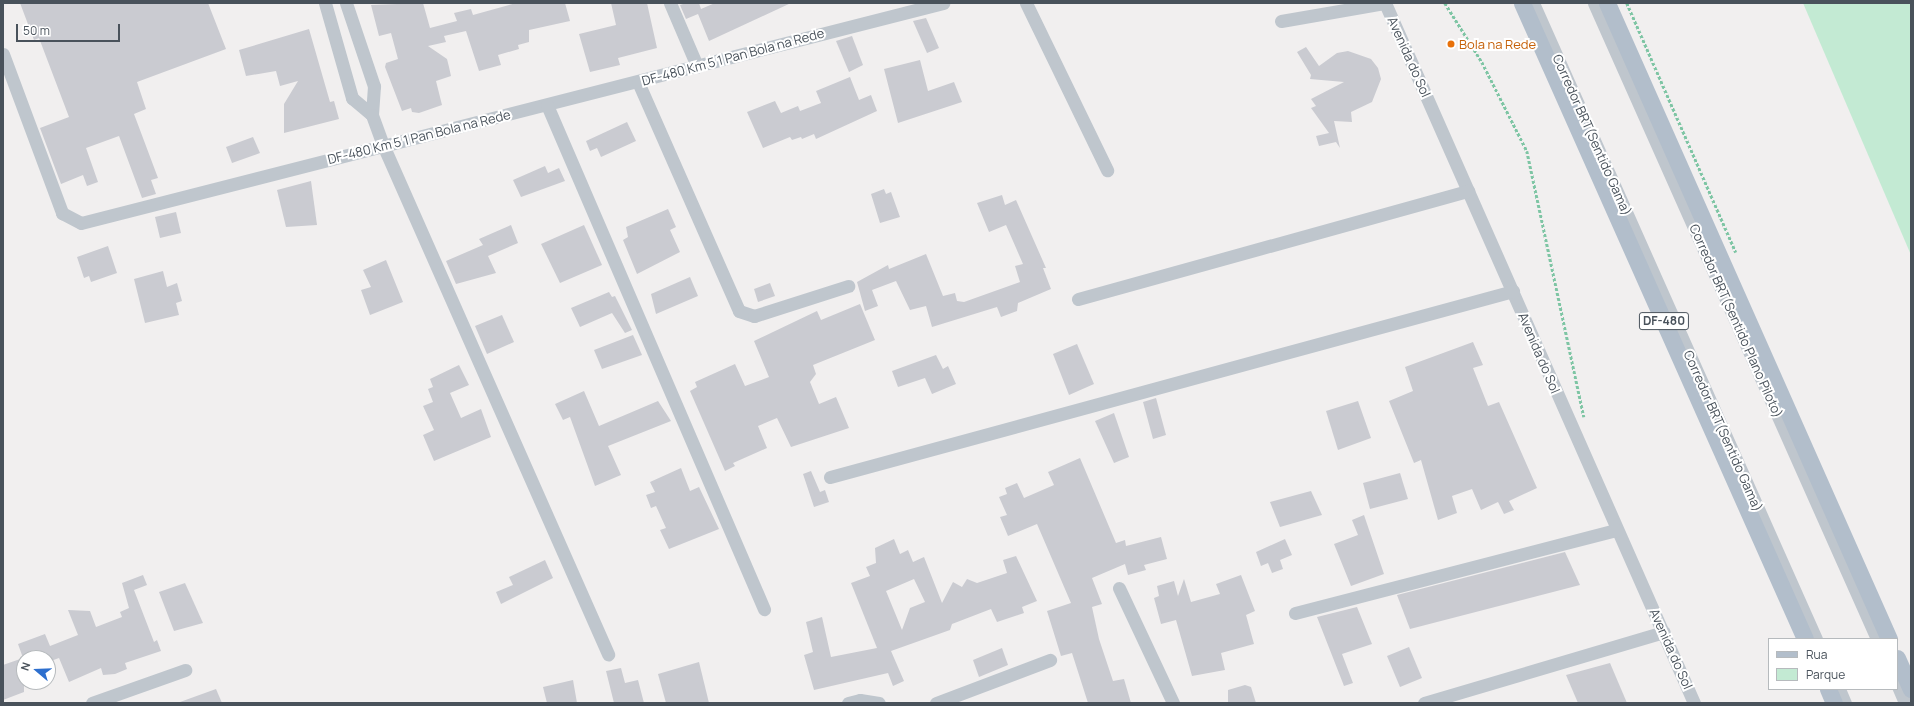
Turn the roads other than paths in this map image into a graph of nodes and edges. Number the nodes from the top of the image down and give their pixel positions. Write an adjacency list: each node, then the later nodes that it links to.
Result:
1 (326, 3): 13 (street)
2 (346, 3): 11 (street)
3 (670, 3): 15 (street)
4 (942, 3): 15 (street, DF-480 Km 5 1 Pan Bola na Rede)
5 (1026, 3): 20 (street)
6 (1385, 3): 12 (street); 21 (street, Avenida do Sol)
7 (1522, 3): 31 (main road, DF-480)
8 (1533, 3): 32 (street, Corredor BRT(Sentido Gama))
9 (1594, 3): 33 (street, Corredor BRT(Sentido Plano Piloto))
10 (1608, 3): 34 (main road)
11 (351, 20): 13 (street); 18 (street)
12 (1281, 21)
13 (332, 26): 18 (street)
14 (3, 54): 19 (street, DF-480 Km 5 1 Pan Bola na Rede)
15 (697, 66): 16 (street, DF-480 Km 5 1 Pan Bola na Rede)
16 (638, 82): 17 (street, DF-480 Km 5 1 Pan Bola na Rede); 22 (street)
17 (547, 105): 19 (street, DF-480 Km 5 1 Pan Bola na Rede); 28 (street)
18 (372, 115): 19 (street)
19 (383, 146): 35 (street)
20 (1107, 170)
21 (1468, 190): 23 (street, Avenida do Sol); 24 (street)
22 (848, 286)
23 (1512, 291): 25 (street); 26 (street, Avenida do Sol)
24 (1078, 299)
25 (830, 477)
26 (1616, 530): 29 (street); 30 (street, Avenida do Sol)
27 (1119, 588): 47 (street)
28 (764, 609)
29 (1295, 613)
30 (1664, 632): 48 (street); 49 (street, Avenida do Sol)
31 (1805, 638)
32 (1816, 638)
33 (1877, 638)
34 (1889, 638)
35 (608, 654)
36 (1050, 660): 46 (street)
37 (1898, 660): 40 (main road)
38 (185, 670): 43 (street)
39 (1898, 686): 52 (street)
40 (1911, 689)
41 (1828, 690): 50 (main road)
42 (1839, 690): 51 (street)
43 (92, 703)
44 (848, 703): 45 (street)
45 (879, 703)
46 (936, 703)
47 (1173, 703)
48 (1424, 703)
49 (1694, 703)
50 (1834, 703)
51 (1845, 703)
52 (1906, 703)

